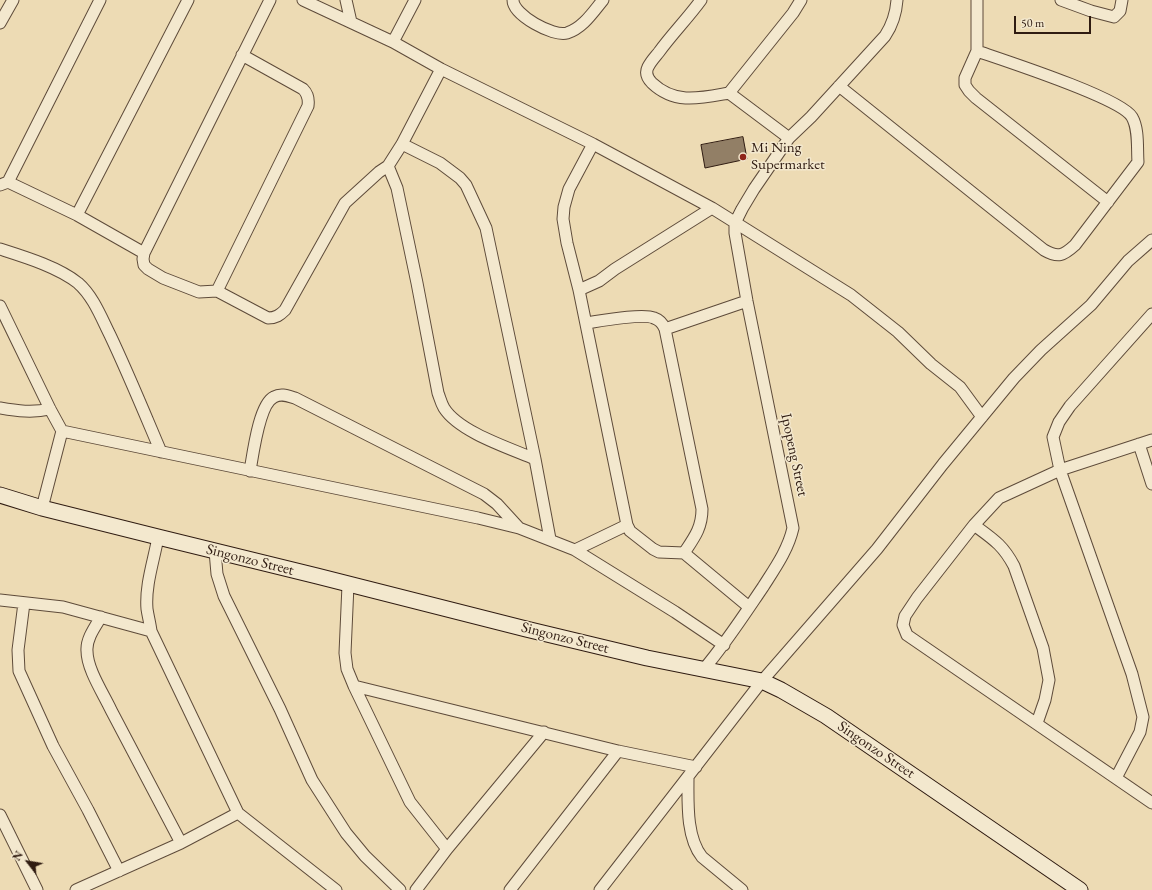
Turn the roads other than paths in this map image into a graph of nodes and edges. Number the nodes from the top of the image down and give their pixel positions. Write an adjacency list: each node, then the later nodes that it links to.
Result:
1 (13, 0): 17 (street)
2 (100, 0): 28 (street)
3 (188, 0): 31 (street)
4 (270, 0): 20 (street)
5 (303, 0): 16 (street)
6 (346, 0): 16 (street)
7 (415, 0): 18 (street)
8 (513, 0): 9 (street)
9 (603, 0)
10 (702, 0): 23 (street)
11 (801, 0): 23 (street)
12 (897, 0): 22 (street)
13 (977, 0): 19 (street)
14 (1062, 0): 15 (street)
15 (1122, 0)
16 (351, 22): 18 (street)
17 (0, 23)
18 (393, 42): 21 (street)
19 (977, 51): 29 (street); 29 (street)
20 (242, 55): 35 (street); 37 (street)
21 (441, 69): 25 (street); 26 (street)
22 (839, 86): 24 (street); 29 (street)
23 (729, 93): 24 (street)
24 (789, 138): 32 (street)
25 (402, 144): 27 (street); 50 (street)
26 (593, 144): 30 (street); 36 (street)
27 (388, 166): 37 (street); 50 (street)
28 (4, 183): 31 (street)
29 (1108, 202)
30 (712, 208): 32 (street); 36 (street)
31 (77, 215): 35 (street)
32 (735, 222): 38 (street, Ipopeng Street); 45 (street)
33 (1152, 240): 45 (street)
34 (0, 249): 49 (street)
35 (144, 253): 37 (street)
36 (579, 290): 41 (street)
37 (217, 291)
38 (746, 301): 42 (street); 67 (street, Ipopeng Street)
39 (0, 306): 44 (street)
40 (1152, 314): 51 (street)
41 (586, 323): 42 (street); 56 (street)
42 (666, 328): 63 (street)
43 (0, 408): 44 (street)
44 (50, 409): 46 (street)
45 (982, 417): 72 (street)
46 (62, 431): 49 (street); 55 (street)
47 (1152, 440): 48 (street)
48 (1139, 444): 51 (street); 53 (street)
49 (161, 452): 52 (street)
50 (535, 459): 60 (street)
51 (1060, 470): 57 (street); 79 (street)
52 (250, 471): 58 (street); 58 (street)
53 (1152, 484)
54 (0, 495): 55 (street, Singonzo Street)
55 (42, 508): 59 (street, Singonzo Street)
56 (627, 525): 61 (street); 63 (street)
57 (974, 525): 74 (street); 74 (street)
58 (519, 528): 60 (street)
59 (158, 537): 62 (street, Singonzo Street); 69 (street)
60 (550, 539): 61 (street)
61 (575, 550): 70 (street)
62 (215, 551): 64 (street, Singonzo Street); 89 (street)
63 (684, 553): 67 (street)
64 (348, 585): 71 (street, Singonzo Street); 73 (street)
65 (0, 600): 66 (street)
66 (24, 603): 68 (street); 85 (street)
67 (749, 608): 70 (street, Ipopeng Street)
68 (101, 617): 69 (street); 83 (street)
69 (151, 631): 81 (street)
70 (724, 645): 71 (street, Ipopeng Street)
71 (704, 670): 72 (street, Singonzo Street)
72 (762, 681): 77 (street); 94 (street, Singonzo Street)
73 (354, 686): 75 (street); 84 (street)
74 (1037, 723): 79 (street)
75 (544, 732): 76 (street); 84 (street)
76 (618, 751): 77 (street); 91 (street)
77 (696, 767): 78 (street)
78 (688, 777): 92 (street); 93 (street)
79 (1116, 778): 80 (street)
80 (1152, 803)
81 (238, 813): 83 (street); 86 (street)
82 (0, 815): 87 (street)
83 (181, 843): 85 (street)
84 (447, 849): 90 (street)
85 (119, 871): 88 (street)
86 (330, 888)
87 (37, 890)
88 (76, 890)
89 (400, 890)
90 (416, 890)
91 (510, 890)
92 (600, 890)
93 (742, 890)
94 (1080, 890)

